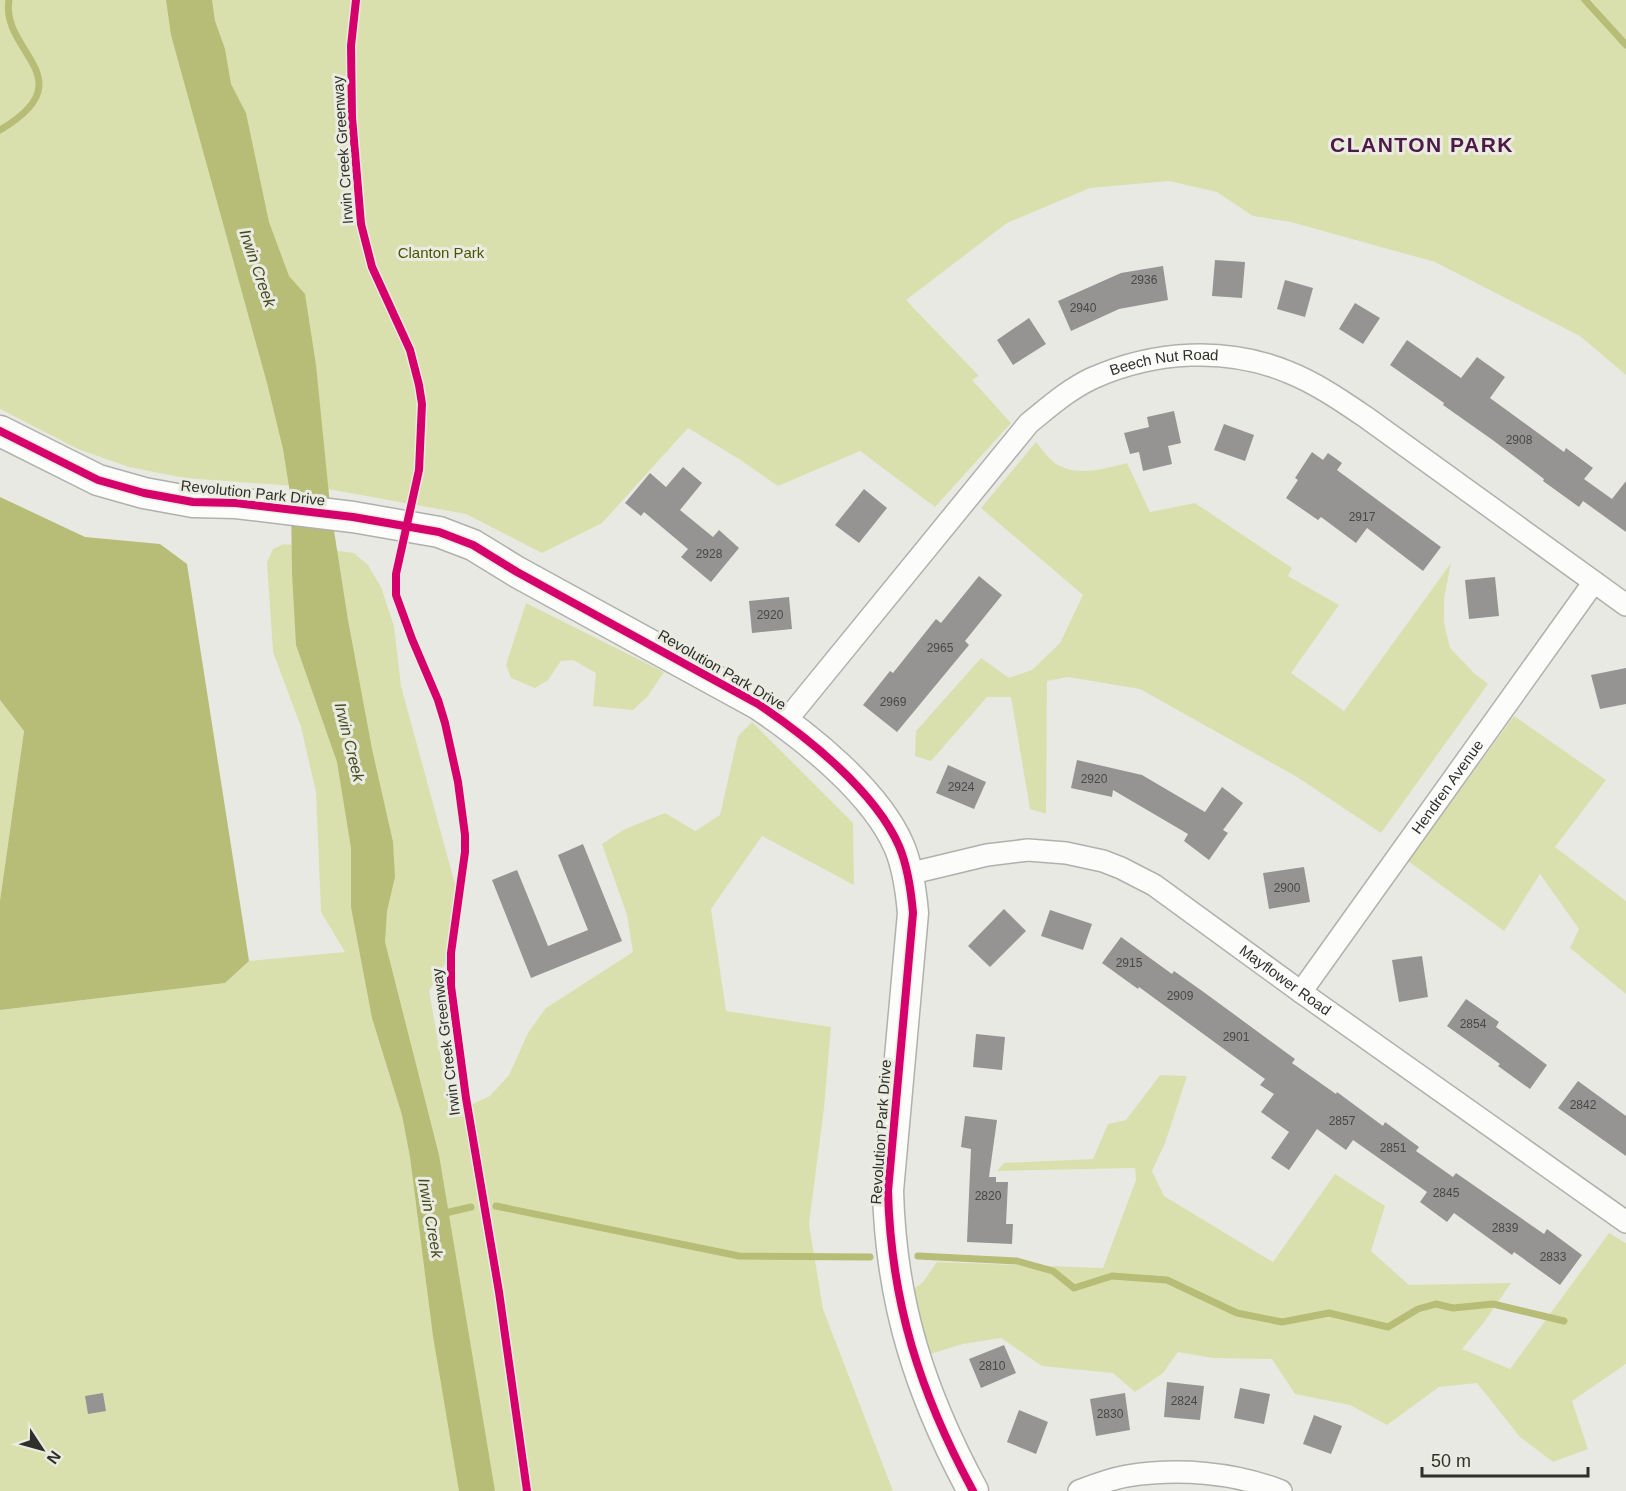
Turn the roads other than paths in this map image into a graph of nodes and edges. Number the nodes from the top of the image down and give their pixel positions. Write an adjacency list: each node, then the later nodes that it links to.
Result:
1 (0, 431): 4 (street, Revolution Park Drive)
2 (1594, 582): 3 (street, Beech Nut Road); 4 (street, Beech Nut Road); 6 (street, Hendren Avenue)
3 (1626, 605)
4 (785, 722): 5 (street, Revolution Park Drive)
5 (908, 874): 6 (street, Mayflower Road); 8 (street, Revolution Park Drive)
6 (1301, 992): 7 (street, Mayflower Road)
7 (1626, 1222)
8 (973, 1491)
9 (1079, 1491): 10 (street)
10 (1281, 1491)

